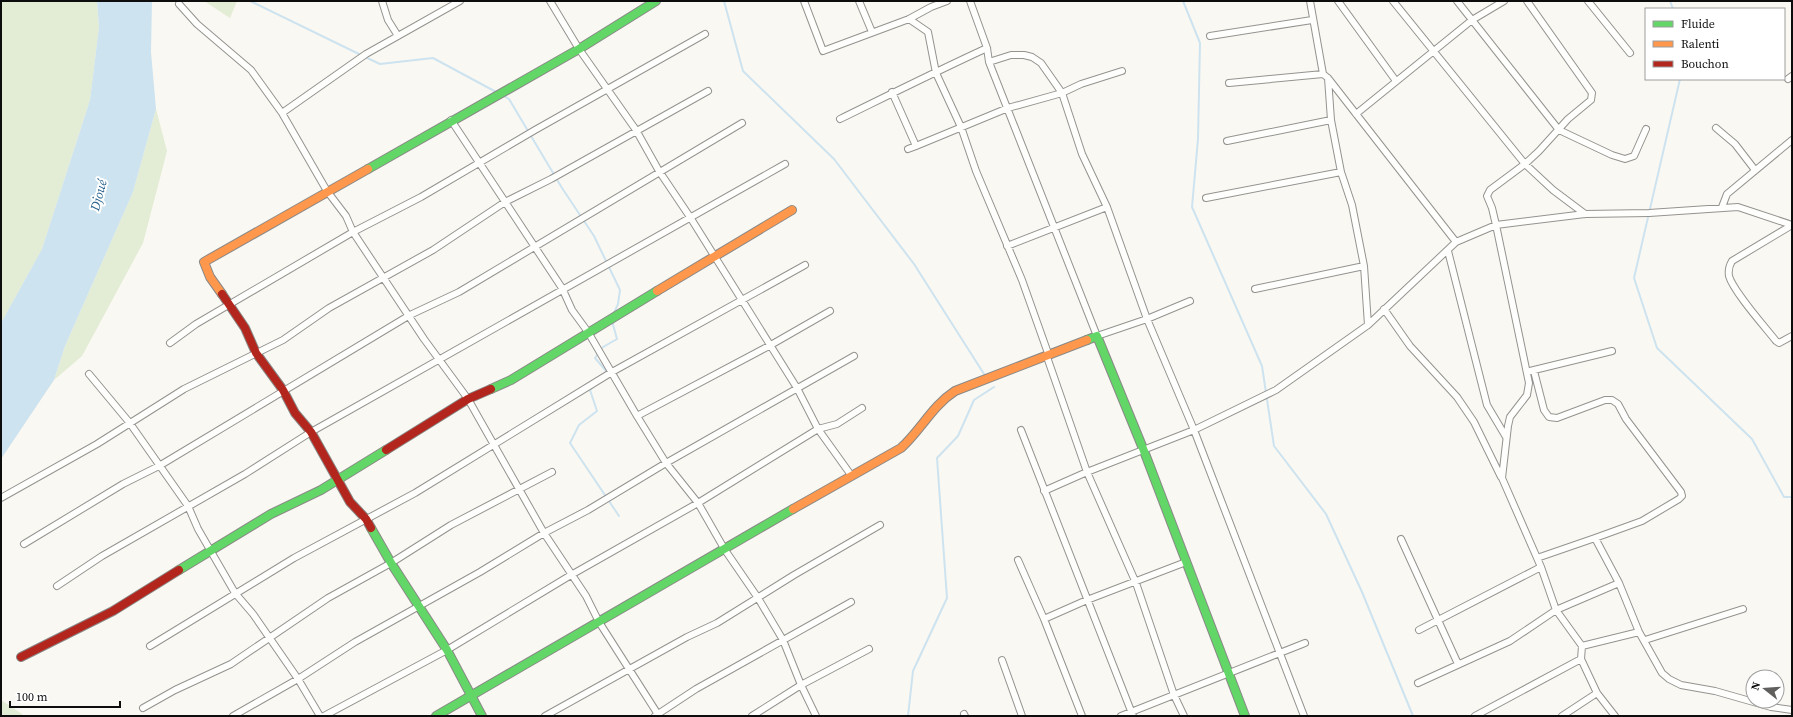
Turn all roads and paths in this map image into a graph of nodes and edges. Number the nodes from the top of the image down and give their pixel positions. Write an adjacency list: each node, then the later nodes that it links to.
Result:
1 (382, 1): 22 (street)
2 (460, 1): 22 (street)
3 (656, 1): 25 (street)
4 (804, 1): 20 (street)
5 (859, 1): 20 (street)
6 (947, 1): 17 (street)
7 (970, 1): 24 (street)
8 (1310, 1): 18 (street)
9 (1338, 1): 32 (street)
10 (1393, 1): 26 (street)
11 (1457, 1): 19 (street)
12 (1504, 1): 19 (street)
13 (1527, 1): 49 (street)
14 (1588, 1): 27 (street)
15 (553, 2): 25 (street)
16 (179, 4): 39 (street)
17 (909, 19): 20 (street); 30 (street)
18 (1312, 20): 23 (street); 31 (street)
19 (1472, 20): 26 (street); 49 (street)
20 (872, 32)
21 (705, 34): 34 (street)
22 (398, 36): 39 (street)
23 (1210, 36)
24 (987, 48): 28 (street); 30 (street)
25 (579, 49): 34 (street); 42 (street)
26 (1434, 50): 32 (street); 56 (street)
27 (1630, 53)
28 (989, 62): 37 (street); 38 (street)
29 (1122, 72): 37 (street)
30 (936, 73): 36 (street); 45 (street)
31 (1325, 76): 33 (street); 40 (street); 43 (street)
32 (1396, 81): 40 (street)
33 (1229, 83)
34 (608, 89): 48 (street); 54 (street)
35 (708, 91): 48 (street)
36 (892, 92): 41 (street); 52 (street)
37 (1062, 93): 38 (street); 63 (street)
38 (1008, 108): 45 (street); 70 (street)
39 (282, 113): 60 (street)
40 (1356, 114): 72 (street)
41 (840, 119)
42 (451, 120): 54 (street); 60 (street)
43 (1331, 120): 51 (street); 59 (street)
44 (742, 123): 58 (street)
45 (961, 127): 52 (street); 74 (street)
46 (1716, 128): 57 (street)
47 (1646, 129): 49 (street)
48 (636, 130): 58 (street); 62 (street)
49 (1559, 130): 56 (street)
50 (1792, 140): 57 (street)
51 (1227, 141)
52 (916, 146): 53 (street)
53 (908, 149)
54 (480, 164): 62 (street); 71 (street)
55 (785, 164): 67 (street)
56 (1525, 164): 66 (street); 68 (street)
57 (1755, 170): 64 (street)
58 (659, 171): 67 (street); 73 (street)
59 (1341, 172): 61 (street); 78 (street)
60 (327, 191): 71 (street); 84 (street)
61 (1206, 198)
62 (506, 202): 73 (street); 79 (street)
63 (1108, 207): 70 (street); 88 (street)
64 (1722, 207): 66 (street); 69 (street)
65 (792, 210): 76 (street)
66 (1586, 214): 68 (street)
67 (690, 217): 76 (street); 80 (street)
68 (1496, 225): 72 (street); 102 (street)
69 (1792, 225): 92 (street)
70 (1054, 227): 74 (street); 91 (street)
71 (352, 232): 79 (street); 84 (street)
72 (1456, 242): 75 (street)
73 (534, 246): 80 (street); 87 (street)
74 (1007, 246): 98 (street)
75 (1448, 251): 85 (street); 114 (street)
76 (713, 256): 82 (street); 90 (street)
77 (805, 265): 82 (street)
78 (1364, 266): 81 (street); 89 (street)
79 (384, 278): 87 (street); 96 (street)
80 (562, 288): 90 (street); 99 (street)
81 (1255, 288)
82 (742, 301): 94 (street); 101 (street)
83 (1190, 301): 88 (street)
84 (230, 304): 93 (street); 96 (street)
85 (1384, 309): 89 (street); 122 (street)
86 (830, 311): 94 (street)
87 (410, 315): 99 (street); 105 (street)
88 (1147, 319): 91 (street); 112 (street)
89 (1368, 325): 112 (street)
90 (588, 332): 101 (street); 106 (street)
91 (1097, 336): 98 (street); 116 (street)
92 (1792, 336)
93 (170, 343)
94 (769, 346): 104 (street); 108 (street)
95 (1612, 351): 100 (street)
96 (256, 353): 105 (street); 109 (street)
97 (854, 356): 104 (street)
98 (1048, 356): 120 (street); 121 (street)
99 (440, 361): 106 (street); 113 (street)
100 (1534, 371): 102 (street); 132 (street)
101 (612, 372): 108 (street); 115 (street)
102 (1526, 372): 114 (street)
103 (89, 374): 109 (street)
104 (797, 388): 110 (street); 117 (street)
105 (283, 390): 113 (street); 118 (street)
106 (468, 399): 115 (street); 123 (street)
107 (862, 408): 110 (street)
108 (637, 416): 117 (street)
109 (129, 422): 118 (street); 126 (street)
110 (818, 429): 121 (street); 127 (street)
111 (1021, 430): 125 (street)
112 (1194, 430): 116 (street); 166 (street)
113 (311, 432): 123 (street); 128 (street)
114 (1506, 437): 122 (street)
115 (495, 444): 124 (street); 129 (street)
116 (1144, 451): 120 (street); 139 (street)
117 (666, 463): 127 (street); 131 (street)
118 (159, 466): 128 (street); 134 (street)
119 (552, 472): 124 (street)
120 (1087, 472): 125 (street); 143 (street)
121 (851, 475): 136 (street)
122 (1502, 478): 137 (street)
123 (338, 479): 129 (street); 135 (street)
124 (518, 488): 131 (street); 140 (street)
125 (1044, 491): 148 (street)
126 (1, 498)
127 (698, 503): 136 (street); 142 (street)
128 (188, 506): 135 (street); 145 (street)
129 (366, 519): 140 (street); 146 (street)
130 (880, 525): 147 (street)
131 (544, 533): 142 (street); 150 (street)
132 (1595, 538): 137 (street); 144 (street)
133 (1402, 539): 154 (street)
134 (24, 544)
135 (210, 550): 146 (street); 167 (street)
136 (725, 550): 147 (street); 155 (street)
137 (1537, 558): 141 (street)
138 (1018, 560): 153 (street)
139 (1186, 562): 143 (street); 172 (street)
140 (391, 563): 150 (street); 158 (street)
141 (1541, 567): 152 (street); 154 (street)
142 (571, 575): 155 (street); 165 (street)
143 (1136, 583): 148 (street); 178 (street)
144 (1619, 583): 152 (street); 157 (street)
145 (57, 586)
146 (235, 593): 158 (street); 162 (street)
147 (758, 598): 159 (street); 171 (street)
148 (1087, 600): 153 (street); 181 (street)
149 (851, 602): 159 (street)
150 (418, 605): 165 (street); 173 (street)
151 (1743, 609): 160 (street)
152 (1556, 610): 163 (street); 170 (street)
153 (1044, 619): 192 (street)
154 (1439, 620): 156 (street); 170 (street)
155 (599, 622): 171 (street); 177 (street)
156 (1419, 630)
157 (1639, 632): 160 (street); 163 (street)
158 (269, 639): 173 (street); 179 (street)
159 (782, 640): 175 (street); 182 (street)
160 (1645, 640): 180 (street)
161 (1305, 643): 166 (street)
162 (150, 646)
163 (1582, 646): 168 (street)
164 (869, 648): 175 (street)
165 (446, 650): 177 (street); 185 (street)
166 (1281, 653): 172 (street); 196 (street)
167 (21, 657)
168 (1581, 659): 176 (street); 197 (street)
169 (1002, 660): 191 (street)
170 (1458, 664): 174 (street)
171 (630, 668): 182 (street); 188 (street)
172 (1228, 672): 178 (street); 195 (street)
173 (298, 678): 183 (street); 184 (street)
174 (1418, 683)
175 (801, 685): 189 (street); 190 (street)
176 (1597, 693): 198 (street); 199 (street)
177 (471, 695): 186 (street); 187 (street)
178 (1174, 695): 181 (street); 194 (street)
179 (143, 708)
180 (1792, 710)
181 (1132, 714): 193 (street)
182 (657, 715)
183 (233, 716)
184 (320, 716)
185 (324, 716)
186 (436, 716)
187 (482, 716)
188 (545, 716)
189 (752, 716)
190 (816, 716)
191 (1022, 716)
192 (1082, 716)
193 (1121, 716)
194 (1184, 716)
195 (1245, 716)
196 (1304, 716)
197 (1474, 716)
198 (1562, 716)
199 (1615, 716)

